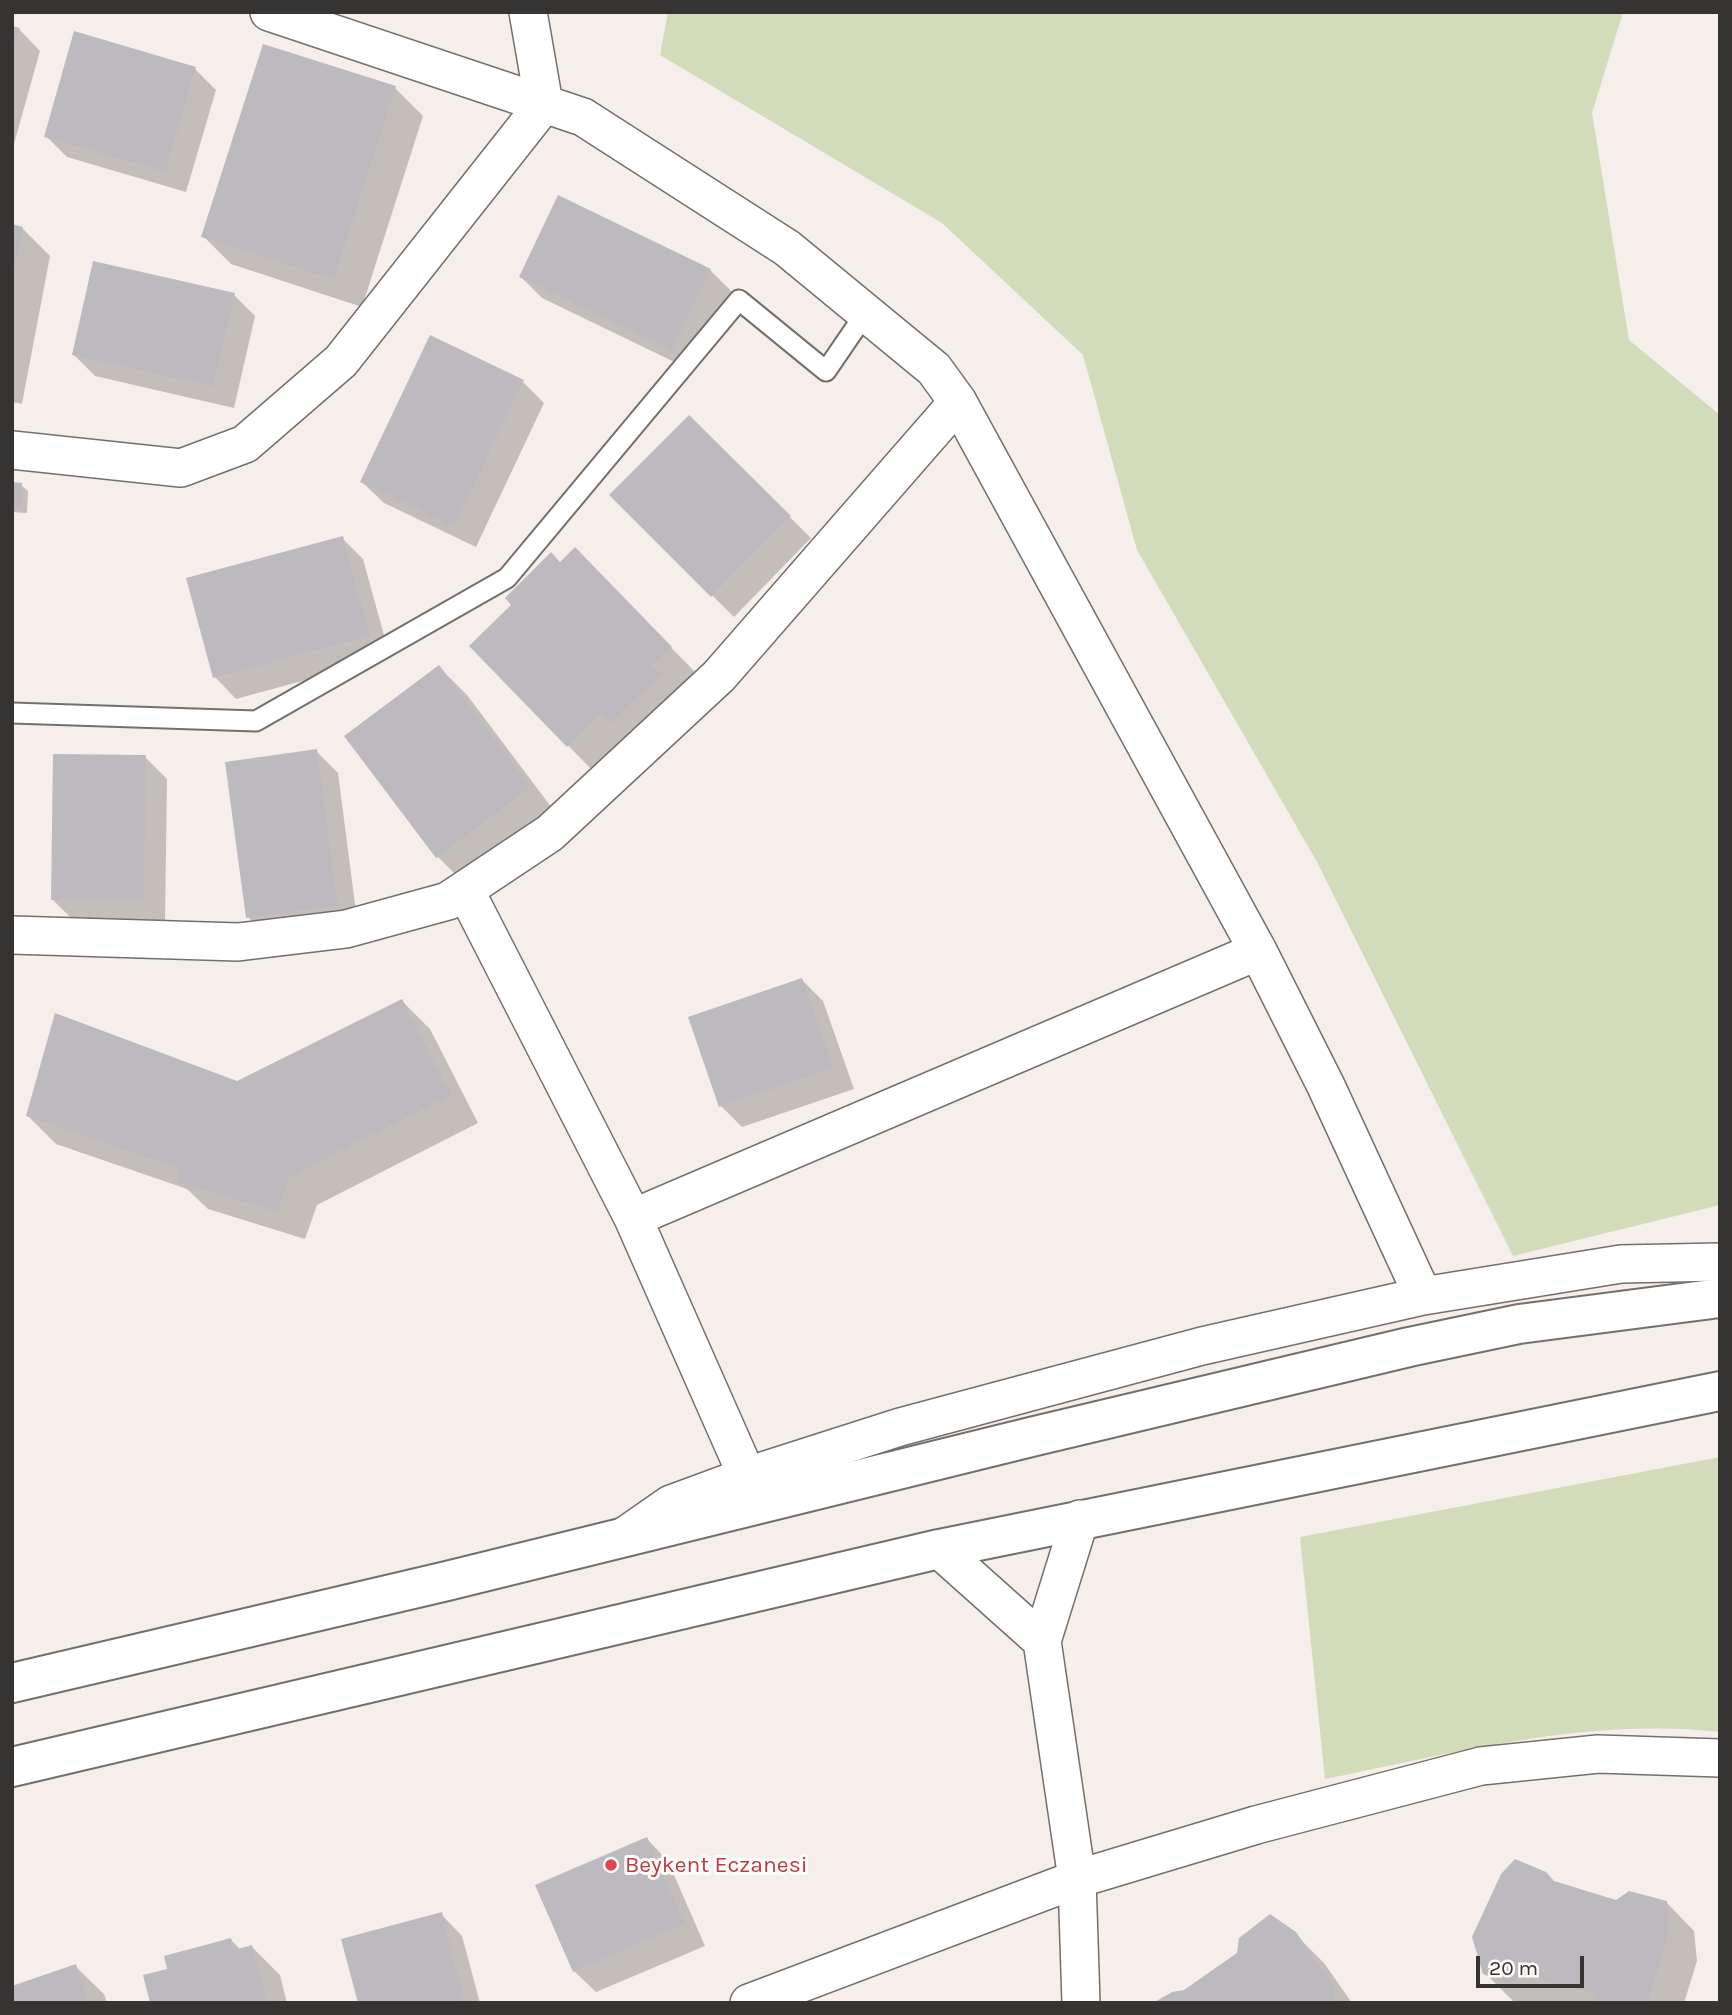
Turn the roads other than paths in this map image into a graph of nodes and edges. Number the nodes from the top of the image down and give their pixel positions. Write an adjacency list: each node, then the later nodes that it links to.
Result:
1 (269, 12): 3 (street)
2 (528, 12): 3 (street)
3 (544, 104): 4 (street); 6 (street)
4 (867, 311): 5 (street); 7 (lane)
5 (958, 402): 8 (street); 10 (street)
6 (12, 450)
7 (12, 713)
8 (465, 890): 9 (street); 11 (street)
9 (12, 935)
10 (1258, 951): 11 (street); 13 (street)
11 (633, 1218): 16 (street)
12 (1720, 1262): 13 (street)
13 (1423, 1296): 16 (street)
14 (1720, 1298): 18 (street)
15 (1720, 1391): 17 (street)
16 (747, 1476): 18 (street)
17 (1080, 1519): 19 (street); 20 (street)
18 (619, 1539): 21 (street)
19 (939, 1549): 20 (street); 23 (street)
20 (1042, 1641): 24 (street)
21 (12, 1683)
22 (1720, 1758): 24 (street)
23 (12, 1767)
24 (1077, 1879): 25 (street); 26 (street)
25 (749, 2003)
26 (1081, 2003)

